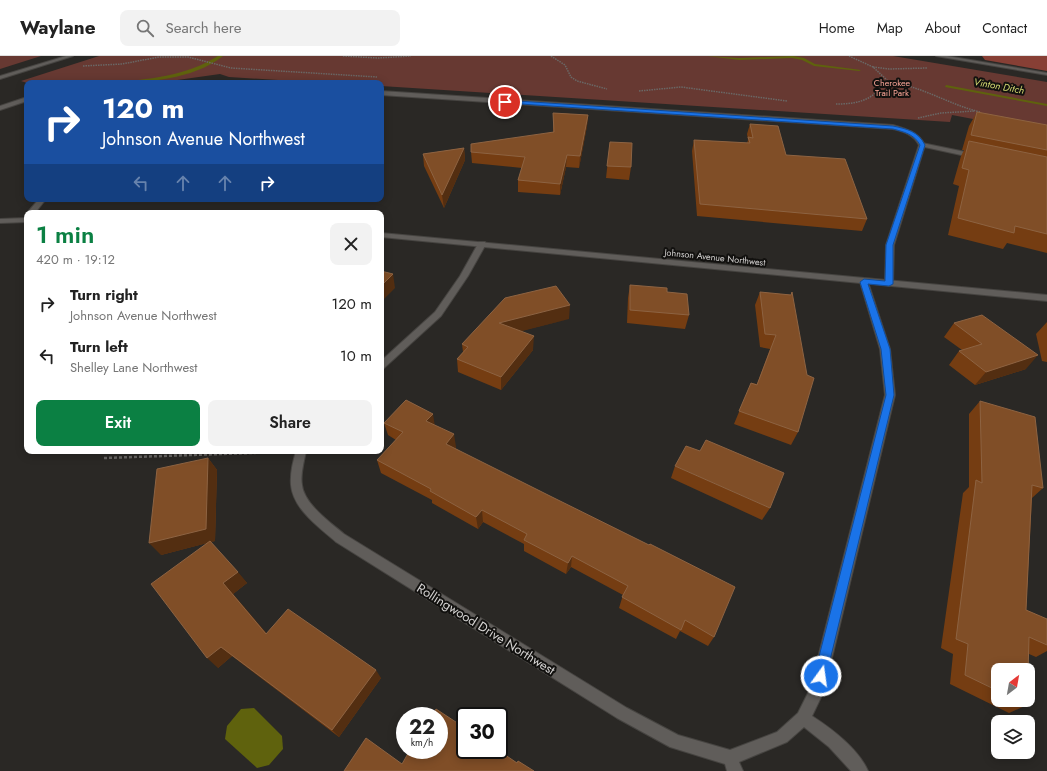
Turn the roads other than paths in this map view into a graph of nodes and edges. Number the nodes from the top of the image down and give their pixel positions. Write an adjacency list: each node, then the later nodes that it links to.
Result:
1 (71, 56): 4 (street)
2 (938, 56): 3 (street)
3 (1047, 74)
4 (0, 78)
5 (384, 93): 8 (street)
6 (24, 100): 7 (street)
7 (0, 108)
8 (922, 145): 9 (street); 17 (street)
9 (985, 158)
10 (40, 202): 11 (street)
11 (34, 210)
12 (24, 219): 13 (street)
13 (0, 221)
14 (384, 235): 15 (street, Johnson Avenue Northwest)
15 (482, 244): 16 (street, Johnson Avenue Northwest); 19 (street)
16 (864, 282): 17 (street, Johnson Avenue Northwest); 21 (street)
17 (889, 284): 18 (street, Johnson Avenue Northwest)
18 (1047, 298)
19 (384, 363)
20 (301, 454): 22 (street, Rollingwood Drive Northwest)
21 (803, 718): 22 (street); 23 (street)
22 (733, 764)
23 (860, 771)

